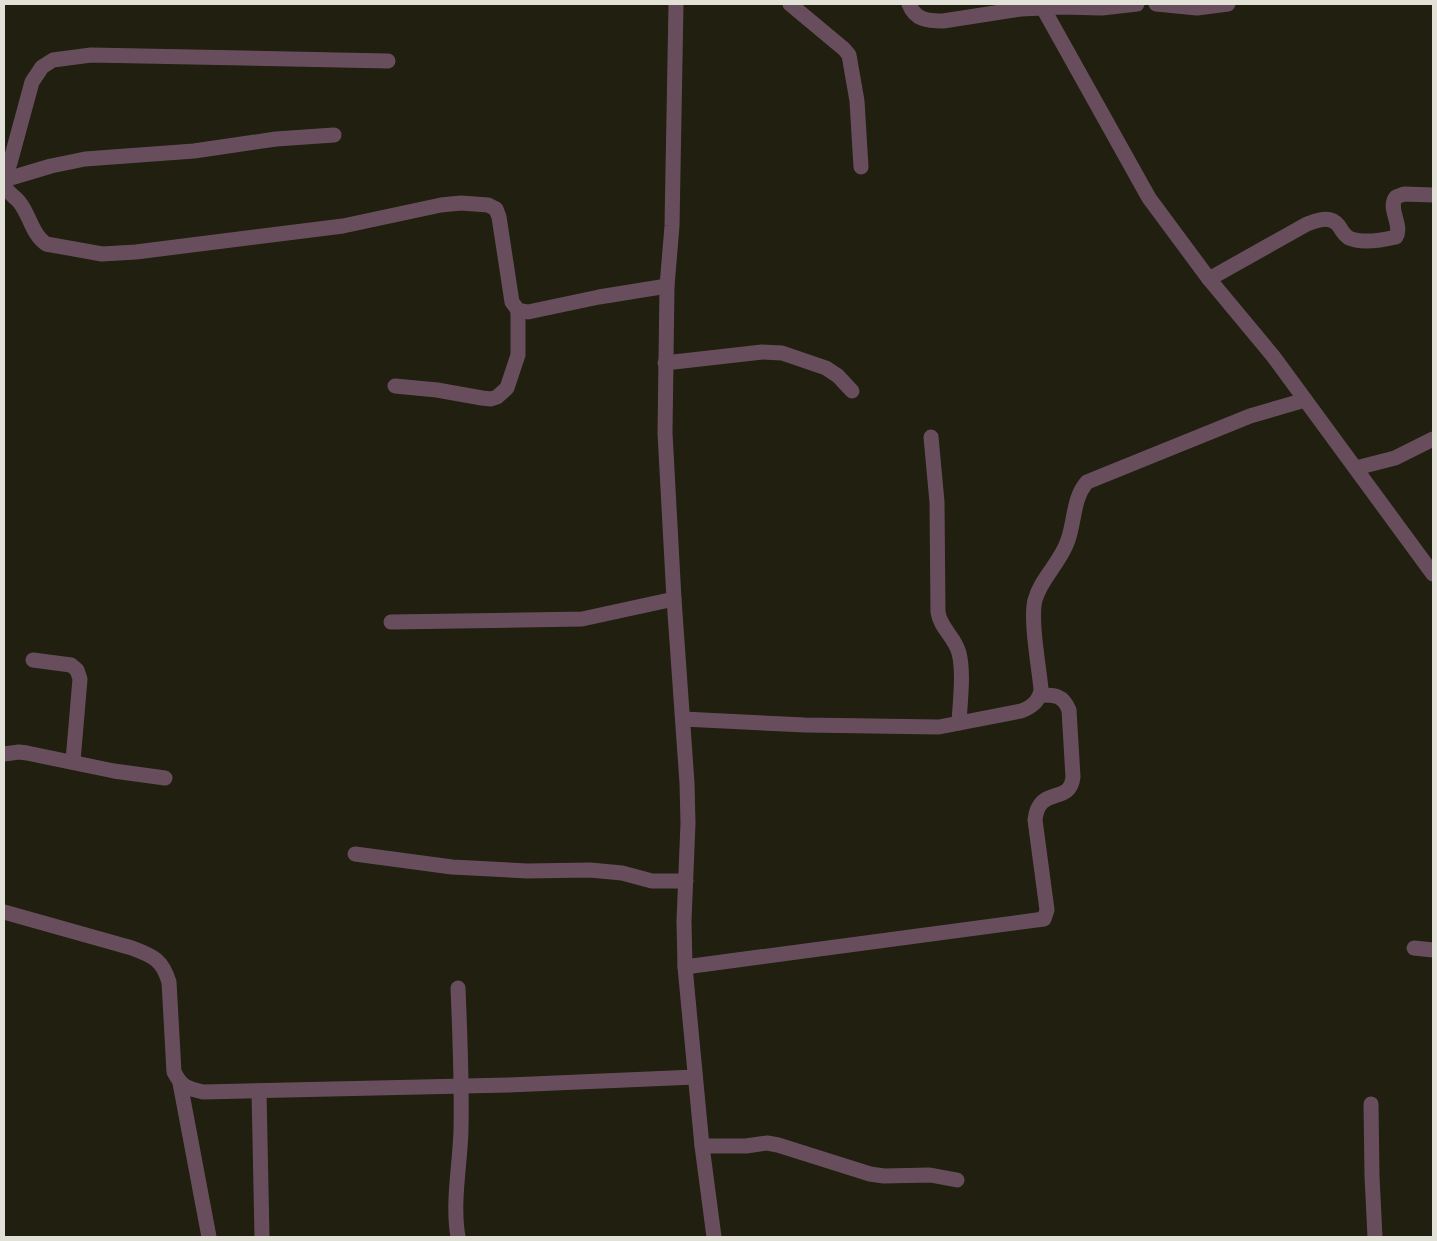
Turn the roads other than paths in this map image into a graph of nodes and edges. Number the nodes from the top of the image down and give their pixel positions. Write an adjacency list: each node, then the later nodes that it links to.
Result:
1 (676, 4): 15 (street)
2 (790, 4): 10 (street)
3 (909, 4): 7 (street)
4 (1137, 4): 7 (street)
5 (1156, 4): 6 (street)
6 (1228, 4)
7 (1043, 8): 14 (street)
8 (388, 61): 11 (street)
9 (334, 135): 11 (street)
10 (861, 167)
11 (4, 178)
12 (4, 185): 16 (street)
13 (1433, 195): 14 (street)
14 (1209, 279): 20 (street)
15 (668, 286): 16 (street); 17 (street)
16 (518, 310): 18 (street)
17 (665, 363): 19 (street); 25 (street)
18 (395, 386)
19 (852, 391)
20 (1305, 400): 23 (street); 28 (street)
21 (931, 437): 30 (street)
22 (1433, 439): 23 (street)
23 (1356, 468): 24 (street)
24 (1433, 574)
25 (674, 599): 26 (street); 29 (street)
26 (391, 622)
27 (33, 660): 32 (street)
28 (1040, 695): 30 (street); 39 (street)
29 (683, 719): 30 (street); 35 (street)
30 (959, 723)
31 (4, 754): 32 (street)
32 (73, 761): 33 (street)
33 (166, 778)
34 (355, 854): 35 (street)
35 (686, 881): 39 (street)
36 (4, 912): 42 (street)
37 (1414, 948): 38 (street)
38 (1433, 950)
39 (685, 967): 41 (street)
40 (458, 988): 43 (street)
41 (695, 1077): 43 (street); 46 (street)
42 (180, 1083): 44 (street); 48 (street)
43 (461, 1086): 44 (street); 50 (street)
44 (260, 1091): 49 (street)
45 (1372, 1104): 52 (street)
46 (702, 1146): 47 (street); 51 (street)
47 (957, 1180)
48 (209, 1237)
49 (262, 1237)
50 (458, 1237)
51 (714, 1237)
52 (1375, 1237)

